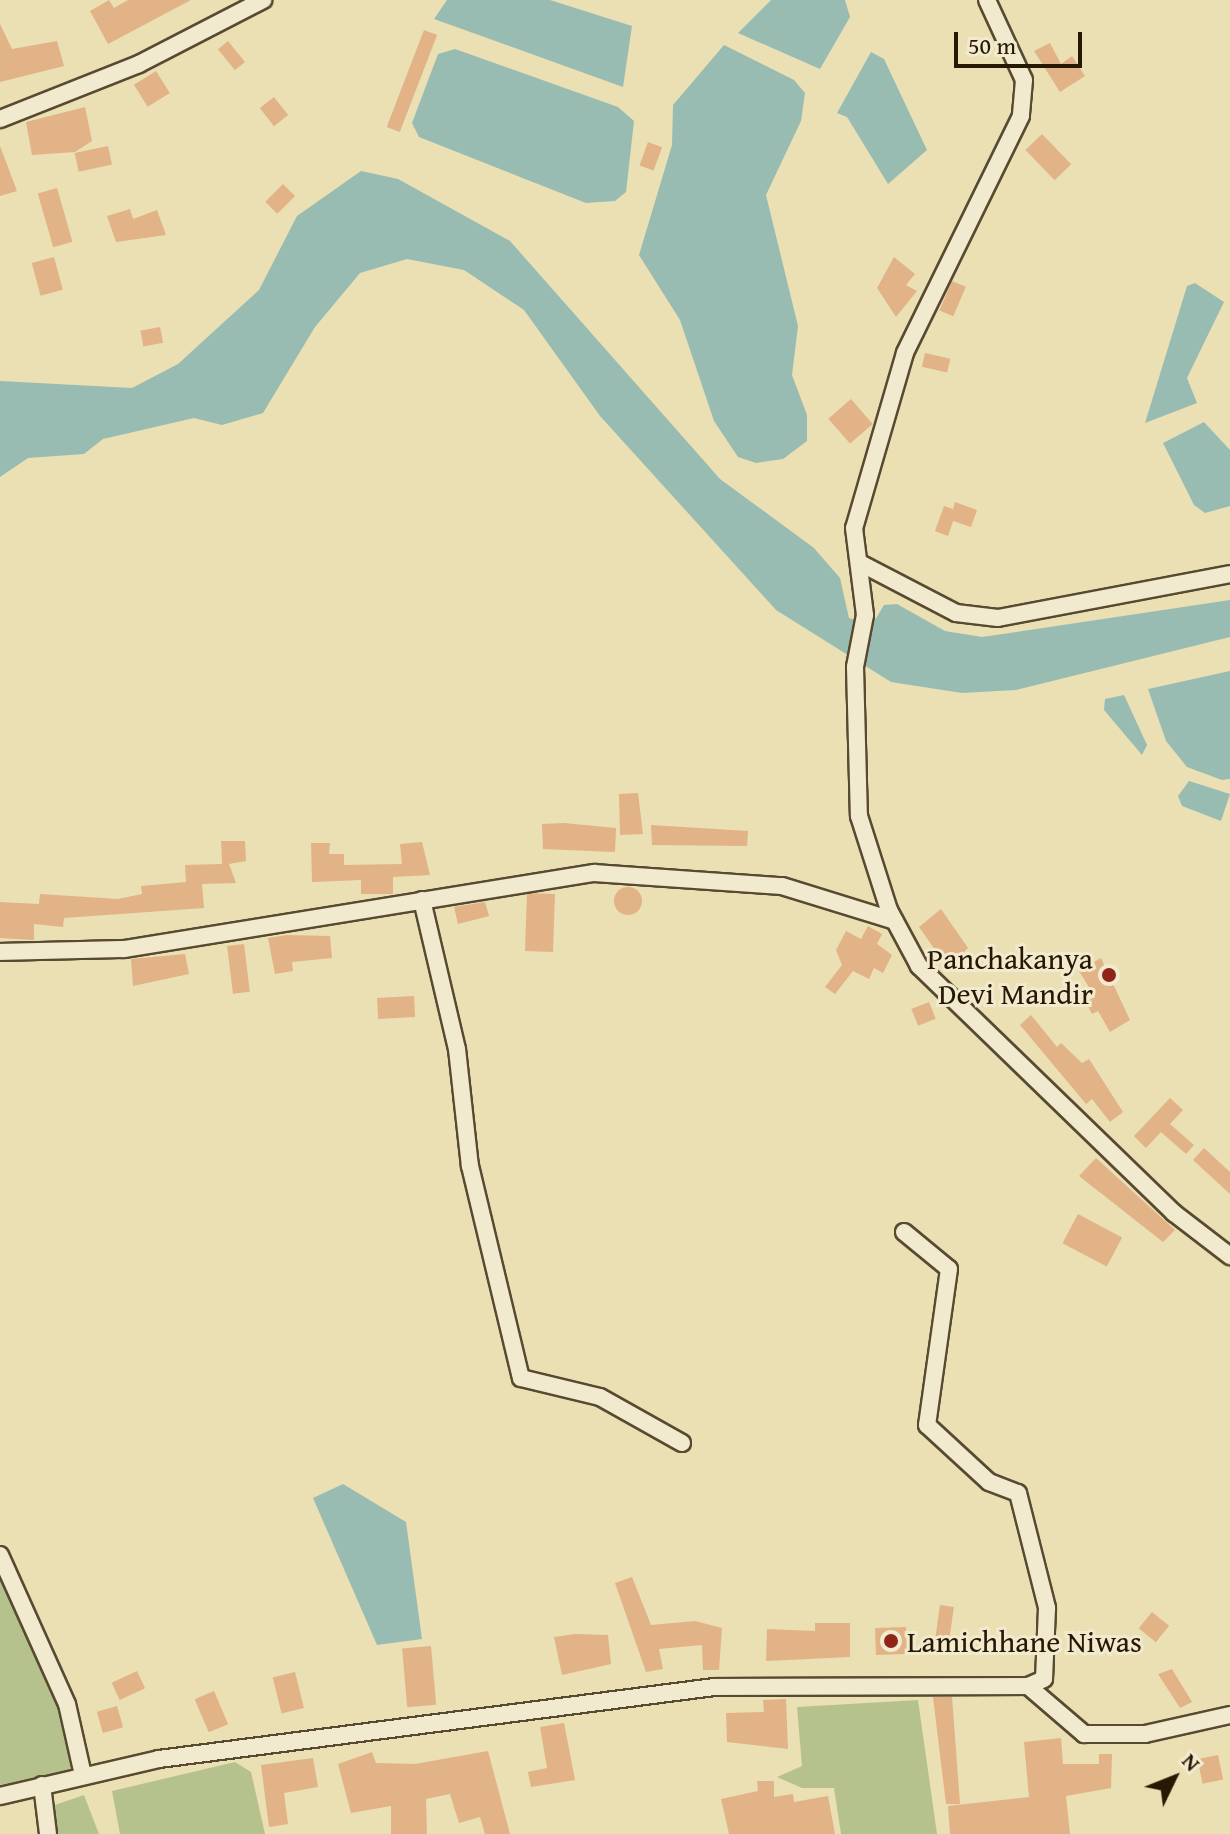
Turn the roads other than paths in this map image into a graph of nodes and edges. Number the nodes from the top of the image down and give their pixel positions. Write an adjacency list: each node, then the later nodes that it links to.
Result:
1 (263, 0): 3 (street)
2 (987, 0): 4 (street)
3 (0, 119)
4 (860, 563): 5 (street); 7 (street)
5 (1230, 574)
6 (422, 900): 7 (street); 8 (street); 11 (street)
7 (895, 921): 10 (street)
8 (0, 952)
9 (904, 1232): 13 (street)
10 (1230, 1256)
11 (682, 1443)
12 (0, 1555): 15 (street)
13 (1028, 1686): 14 (street); 15 (street)
14 (1230, 1715)
15 (83, 1775): 16 (street)
16 (42, 1785): 17 (street); 18 (street)
17 (0, 1796)
18 (48, 1834)

